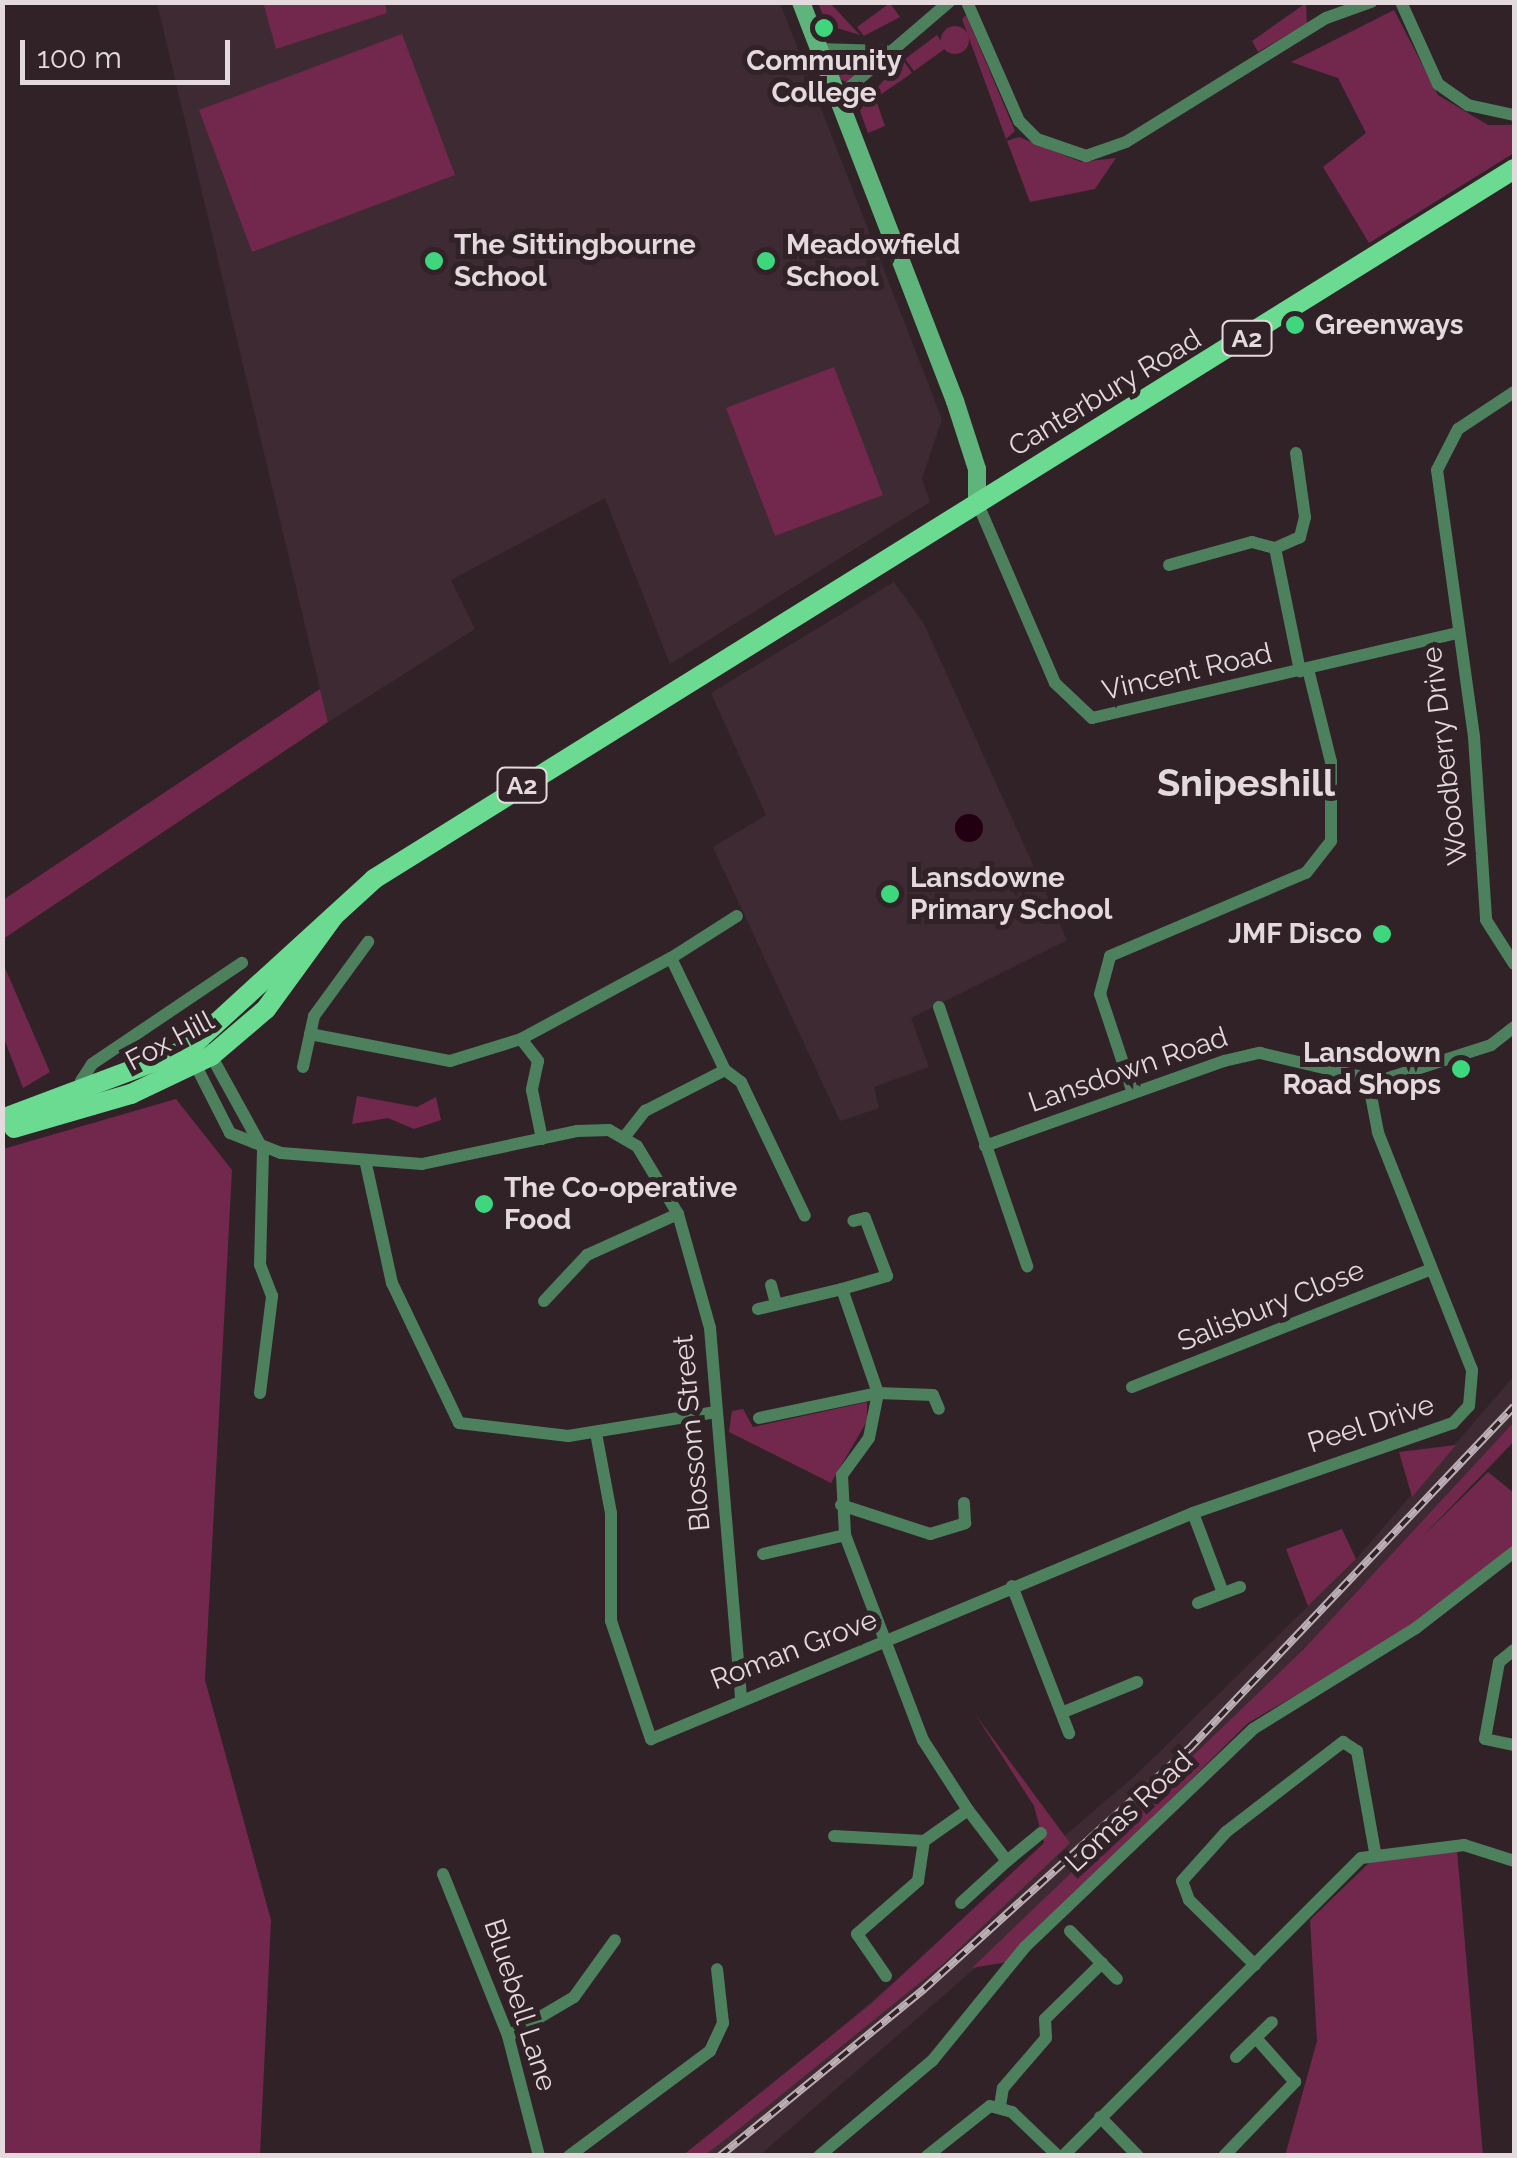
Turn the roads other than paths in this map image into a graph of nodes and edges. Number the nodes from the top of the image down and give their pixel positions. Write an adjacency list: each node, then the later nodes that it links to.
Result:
1 (801, 2): 8 (street)
2 (949, 2): 9 (street)
3 (967, 2): 7 (street)
4 (1321, 2): 7 (street)
5 (1371, 2): 7 (street)
6 (1402, 2): 11 (street)
7 (1326, 18)
8 (818, 49): 9 (street); 10 (street)
9 (888, 50): 10 (street)
10 (837, 98): 15 (street)
11 (1514, 116)
12 (1514, 169): 15 (main road, Canterbury Road / A2)
13 (1514, 392): 18 (street, Woodberry Drive)
14 (1296, 453): 16 (street)
15 (977, 502): 19 (street, Vincent Road); 29 (main road, Fox Hill / A2)
16 (1275, 548): 17 (street); 19 (street)
17 (1169, 565)
18 (1457, 633): 19 (street); 24 (street, Woodberry Drive)
19 (1304, 670): 33 (street)
20 (737, 916): 22 (street)
21 (368, 942): 27 (street)
22 (671, 958): 28 (street); 31 (street)
23 (242, 963): 34 (street, Fox Hill)
24 (1514, 964)
25 (939, 1006): 39 (street)
26 (1514, 1027): 32 (street)
27 (310, 1034): 28 (street); 30 (street)
28 (521, 1039): 38 (street)
29 (199, 1052): 34 (main road, Fox Hill / A2); 40 (street); 40 (street)
30 (303, 1067)
31 (724, 1070): 37 (street); 43 (street)
32 (1378, 1080): 33 (street, Lansdown Road); 46 (street, Peel Drive)
33 (1134, 1093): 39 (street, Lansdown Road)
34 (90, 1098): 35 (main road, Fox Hill / A2); 36 (main road, Fox Hill / A2)
35 (2, 1119)
36 (2, 1132)
37 (626, 1135): 38 (street); 42 (street, Blossom Street)
38 (542, 1140): 41 (street)
39 (985, 1146): 45 (street)
40 (263, 1148): 41 (street); 53 (street)
41 (366, 1164): 58 (street)
42 (678, 1214): 49 (street); 56 (street, Blossom Street)
43 (805, 1216)
44 (854, 1221): 48 (street)
45 (1027, 1266)
46 (1428, 1270): 52 (street, Salisbury Close); 61 (street, Peel Drive)
47 (771, 1285): 50 (street)
48 (842, 1289): 50 (street); 54 (street)
49 (544, 1300)
50 (776, 1304): 51 (street)
51 (758, 1308)
52 (1132, 1387)
53 (260, 1393)
54 (878, 1393): 55 (street); 57 (street); 60 (street)
55 (939, 1409)
56 (716, 1412): 58 (street); 73 (street, Blossom Street)
57 (759, 1418)
58 (596, 1433): 73 (street, Roman Grove)
59 (964, 1503): 60 (street)
60 (842, 1505): 62 (street)
61 (1192, 1513): 65 (street, Peel Drive); 67 (street)
62 (844, 1535): 64 (street); 70 (street)
63 (1514, 1552): 101 (street, Lomas Road)
64 (762, 1554)
65 (1012, 1586): 69 (street, Peel Drive); 74 (street)
66 (1240, 1587): 67 (street)
67 (1223, 1594): 68 (street)
68 (1198, 1603)
69 (957, 1610): 70 (street, Roman Grove)
70 (887, 1641): 73 (street, Roman Grove); 77 (street)
71 (1514, 1650): 76 (street)
72 (1118, 1671): 74 (street)
73 (741, 1696)
74 (1066, 1711): 75 (street)
75 (1069, 1733)
76 (1514, 1745)
77 (968, 1810): 80 (street); 82 (street)
78 (1041, 1833): 82 (street)
79 (834, 1836): 80 (street)
80 (924, 1841): 91 (street)
81 (1375, 1852): 83 (street); 89 (street); 89 (street)
82 (1006, 1861): 85 (street)
83 (1514, 1861)
84 (442, 1874): 94 (street, Bluebell Lane)
85 (961, 1903)
86 (1070, 1930): 88 (street)
87 (615, 1940): 94 (street)
88 (1102, 1963): 92 (street); 97 (street)
89 (1256, 1965): 98 (street)
90 (716, 1970): 100 (street)
91 (886, 1976)
92 (1117, 1979)
93 (1272, 2022): 95 (street)
94 (508, 2036): 99 (street, Bluebell Lane)
95 (1256, 2038): 96 (street); 105 (street)
96 (1236, 2057)
97 (1000, 2106): 102 (street); 103 (street)
98 (1100, 2117): 103 (street); 104 (street)
99 (539, 2156)
100 (569, 2156)
101 (819, 2156)
102 (927, 2156)
103 (1060, 2156)
104 (1138, 2156)
105 (1224, 2156)

